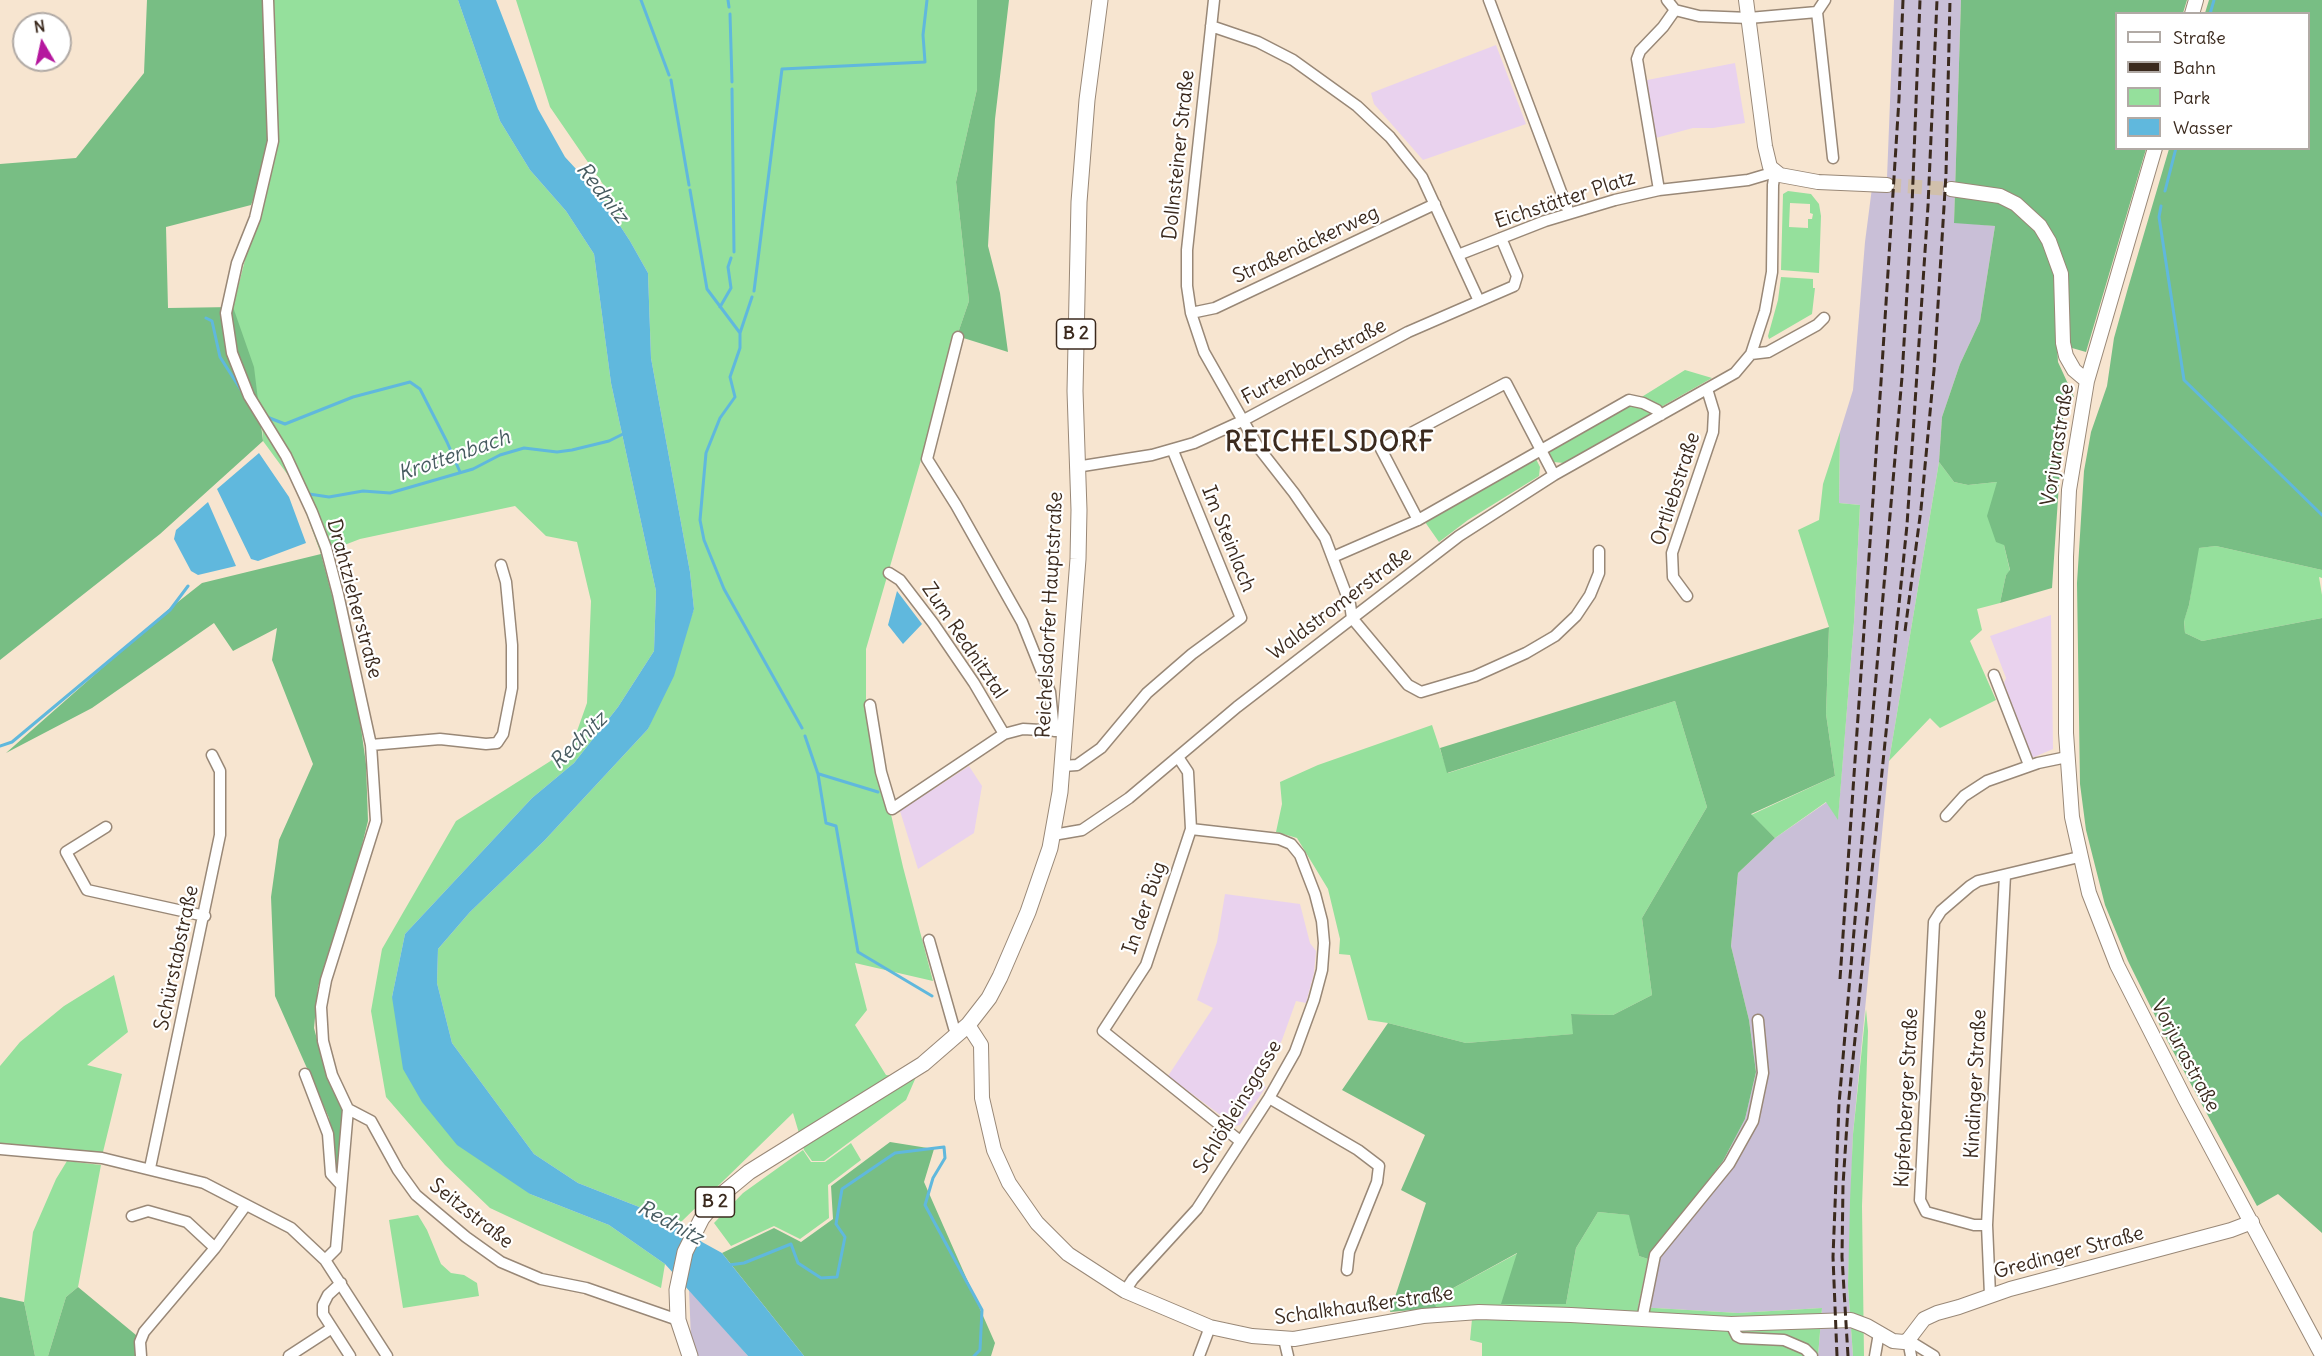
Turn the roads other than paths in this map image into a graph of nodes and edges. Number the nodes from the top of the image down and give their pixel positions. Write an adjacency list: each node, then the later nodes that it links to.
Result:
1 (268, 0): 47 (street, Drahtzieherstraße)
2 (1100, 0): 33 (main road, Reichelsdorfer Hauptstraße / B 2)
3 (1214, 0): 11 (street, Dollnsteiner Straße)
4 (1489, 0): 19 (street)
5 (1667, 0): 8 (street)
6 (1746, 0): 10 (main road)
7 (1825, 0): 9 (street)
8 (1675, 10): 10 (street); 17 (street)
9 (1817, 12): 10 (street); 13 (street)
10 (1749, 18): 14 (main road)
11 (1211, 26): 18 (street); 23 (street, Dollnsteiner Straße)
12 (2154, 150): 27 (main road, Vorjurastraße)
13 (1833, 158)
14 (1775, 172): 15 (main road); 17 (street, Eichstätter Platz); 26 (street, Waldstromerstraße)
15 (1887, 186)
16 (1951, 189): 27 (main road)
17 (1659, 190): 19 (street, Eichstätter Platz)
18 (1435, 204): 21 (street); 23 (street, Straßenäckerweg)
19 (1569, 213): 20 (street, Eichstätter Platz)
20 (1502, 238): 21 (street, Eichstätter Platz); 22 (street, Furtenbachstraße)
21 (1458, 255): 22 (street)
22 (1479, 301): 30 (street, Furtenbachstraße)
23 (1191, 313): 30 (street, Dollnsteiner Straße)
24 (1824, 318): 26 (street)
25 (958, 337): 45 (street)
26 (1750, 354): 28 (street, Waldstromerstraße)
27 (2087, 381): 50 (main road, Vorjurastraße)
28 (1707, 389): 29 (street, Waldstromerstraße); 40 (street, Ortliebstraße)
29 (1661, 415): 31 (street, Waldstromerstraße); 34 (street, Waldstromerstraße)
30 (1242, 421): 32 (street, Furtenbachstraße); 37 (street, Dollnsteiner Straße)
31 (1540, 450): 34 (street); 35 (street, Waldstromerstraße); 35 (street)
32 (1173, 451): 33 (street, Furtenbachstraße); 42 (street, Im Steinlach)
33 (1076, 467): 45 (main road, Reichelsdorfer Hauptstraße / B 2)
34 (1554, 476): 41 (street, Waldstromerstraße)
35 (1418, 520): 37 (street, Waldstromerstraße)
36 (1599, 551): 41 (street)
37 (1333, 557): 41 (street, Dollnsteiner Straße)
38 (501, 565): 47 (street)
39 (889, 573): 46 (street, Zum Rednitztal)
40 (1687, 596)
41 (1352, 618): 49 (street, Waldstromerstraße)
42 (1192, 654): 52 (street, Reichelsdorfer Hauptstraße)
43 (1994, 675): 51 (street)
44 (870, 705): 46 (street)
45 (1060, 731): 46 (street); 52 (main road, Reichelsdorfer Hauptstraße / B 2)
46 (1004, 734)
47 (371, 745): 65 (street, Drahtzieherstraße)
48 (212, 755): 59 (street, Schürstabstraße)
49 (1178, 757): 55 (street, In der Büg); 56 (street, Waldstromerstraße)
50 (2067, 757): 51 (street); 57 (main road, Vorjurastraße)
51 (2029, 765): 53 (street)
52 (1063, 766): 56 (main road, Reichelsdorfer Hauptstraße / B 2)
53 (1946, 816)
54 (106, 827): 59 (street)
55 (1191, 829): 64 (street, Schlößleinsgasse); 66 (street, In der Büg)
56 (1053, 835): 62 (main road, Reichelsdorfer Hauptstraße / B 2)
57 (2079, 857): 58 (street); 72 (main road, Vorjurastraße)
58 (2005, 875): 73 (street, Kindinger Straße); 73 (street, Kipfenberger Straße)
59 (205, 916): 68 (street, Schürstabstraße)
60 (929, 940): 62 (street)
61 (1758, 1020): 81 (street)
62 (964, 1029): 78 (main road, Schalkhaußerstraße); 80 (main road, Reichelsdorfer Hauptstraße / B 2)
63 (304, 1074): 69 (street)
64 (1269, 1098): 66 (street, Schlößleinsgasse); 76 (street)
65 (348, 1109): 69 (street); 80 (street, Seitzstraße)
66 (1240, 1141): 78 (street, Schlößleinsgasse)
67 (0, 1149): 68 (street)
68 (150, 1168): 70 (street)
69 (341, 1185): 75 (street)
70 (246, 1205): 74 (street); 75 (street)
71 (132, 1216): 74 (street)
72 (2252, 1222): 79 (main road, Gredinger Straße); 89 (main road, Vorjurastraße)
73 (1987, 1225): 79 (street, Kindinger Straße)
74 (216, 1248): 90 (street)
75 (325, 1260): 77 (street)
76 (1347, 1270)
77 (341, 1283): 84 (street); 93 (street)
78 (1125, 1291): 83 (main road, Schalkhaußerstraße)
79 (1990, 1295): 87 (main road, Gredinger Straße)
80 (677, 1312): 88 (main road, B 2)
81 (1642, 1320): 82 (main road, Schalkhaußerstraße); 86 (main road, Schalkhaußerstraße)
82 (1731, 1324): 85 (main road, Schalkhaußerstraße); 96 (street)
83 (1210, 1327): 86 (main road, Schalkhaußerstraße); 94 (street)
84 (332, 1328): 91 (street); 92 (street)
85 (1879, 1333): 87 (main road, Schalkhaußerstraße); 97 (street)
86 (1284, 1339): 95 (street)
87 (1908, 1340): 98 (street); 99 (street, Schalkhaußerstraße)
88 (684, 1352)
89 (2322, 1355)
90 (141, 1356)
91 (289, 1356)
92 (351, 1356)
93 (387, 1356)
94 (1199, 1356)
95 (1288, 1356)
96 (1812, 1356)
97 (1875, 1356)
98 (1911, 1356)
99 (1934, 1356)

